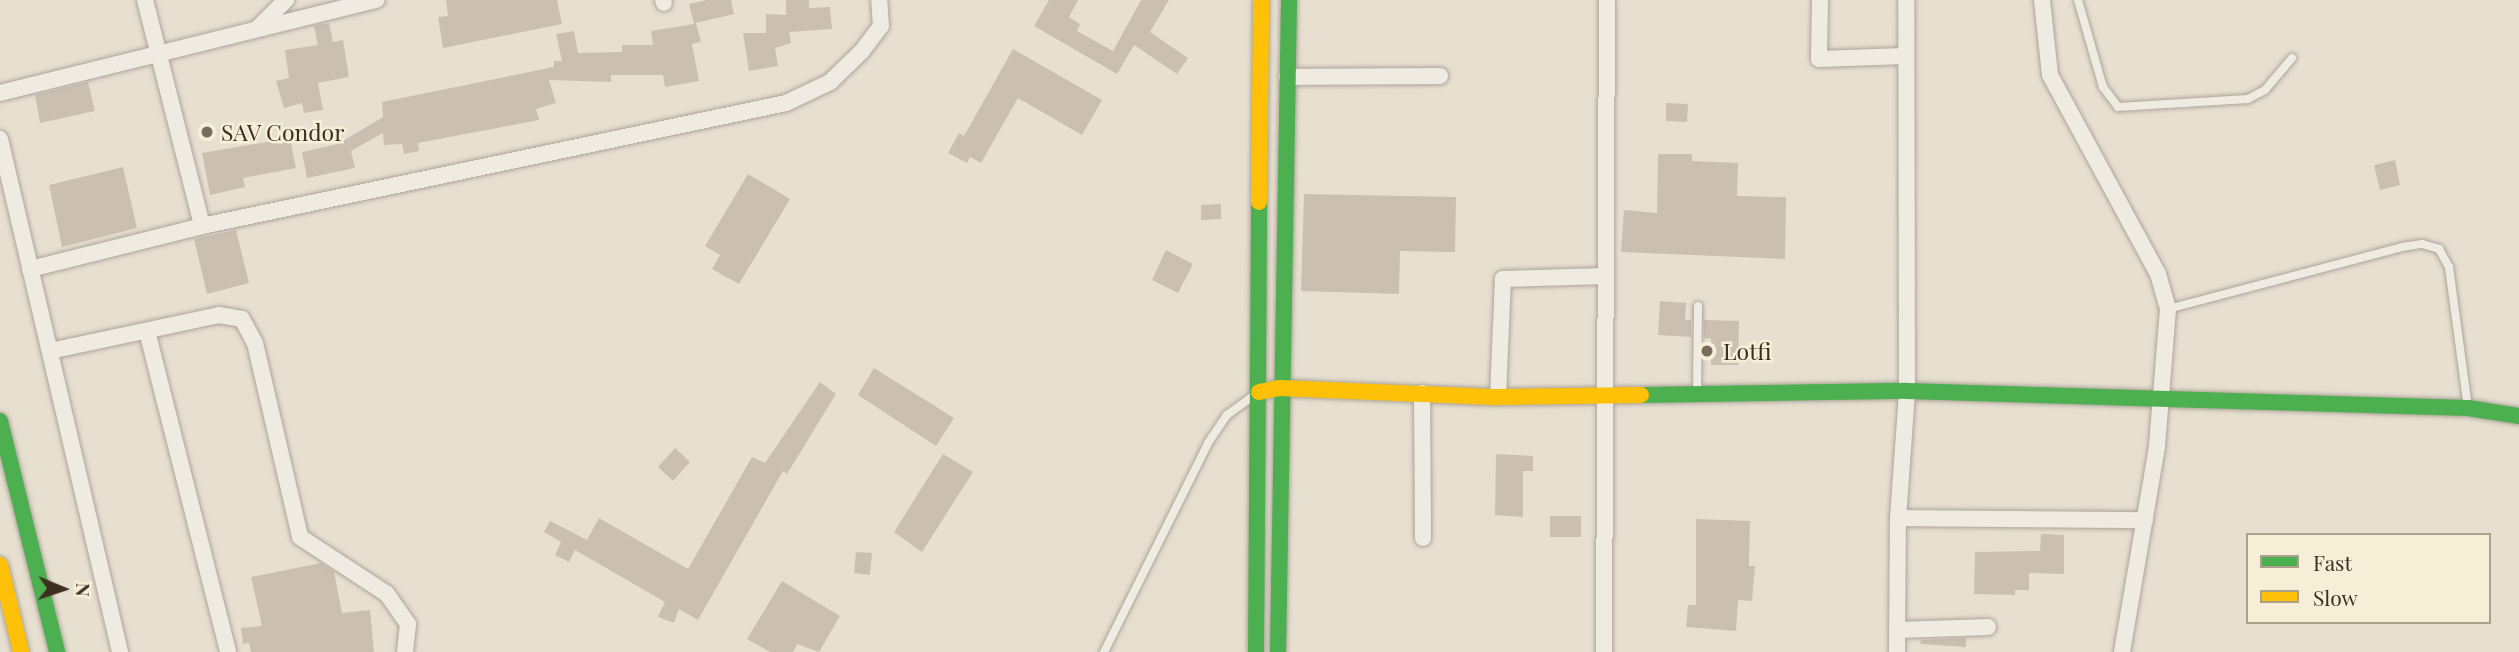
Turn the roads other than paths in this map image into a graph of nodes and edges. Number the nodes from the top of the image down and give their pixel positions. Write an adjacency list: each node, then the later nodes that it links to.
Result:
1 (145, 0): 13 (street)
2 (286, 0): 12 (street)
3 (377, 0): 12 (street)
4 (878, 0): 20 (street)
5 (1261, 0): 29 (main road)
6 (1289, 0): 17 (main road)
7 (1607, 0): 22 (street)
8 (1820, 0): 14 (street)
9 (1906, 0): 14 (street)
10 (2042, 0): 24 (street)
11 (2078, 0): 15 (lane)
12 (257, 29): 13 (street)
13 (159, 53): 18 (street); 20 (street)
14 (1905, 56): 28 (street)
15 (2292, 58)
16 (1440, 76): 17 (street)
17 (1287, 77): 27 (main road)
18 (0, 93)
19 (0, 139): 21 (street)
20 (202, 226): 21 (street)
21 (30, 269): 26 (street)
22 (1606, 276): 31 (street); 33 (street)
23 (1698, 306): 32 (lane)
24 (2168, 309): 34 (street); 35 (lane)
25 (146, 331): 26 (street); 47 (street); 48 (street)
26 (50, 351): 46 (street)
27 (1279, 388): 29 (main road); 30 (main road); 51 (main road)
28 (1907, 391): 32 (main road); 34 (main road); 38 (street)
29 (1259, 392): 49 (lane); 50 (main road)
30 (1422, 393): 33 (main road); 40 (street)
31 (1605, 396): 32 (main road); 33 (main road); 52 (street)
32 (1697, 396)
33 (1498, 397)
34 (2161, 398): 35 (main road); 39 (street)
35 (2468, 408): 36 (main road)
36 (2519, 416)
37 (0, 421): 45 (main road)
38 (1898, 518): 39 (street); 43 (street)
39 (2145, 520): 54 (street)
40 (1423, 538)
41 (0, 565): 44 (main road)
42 (1988, 627): 43 (street)
43 (1898, 630): 53 (street)
44 (21, 652)
45 (57, 652)
46 (120, 652)
47 (228, 652)
48 (405, 652)
49 (1104, 652)
50 (1256, 652)
51 (1278, 652)
52 (1604, 652)
53 (1897, 652)
54 (2122, 652)

